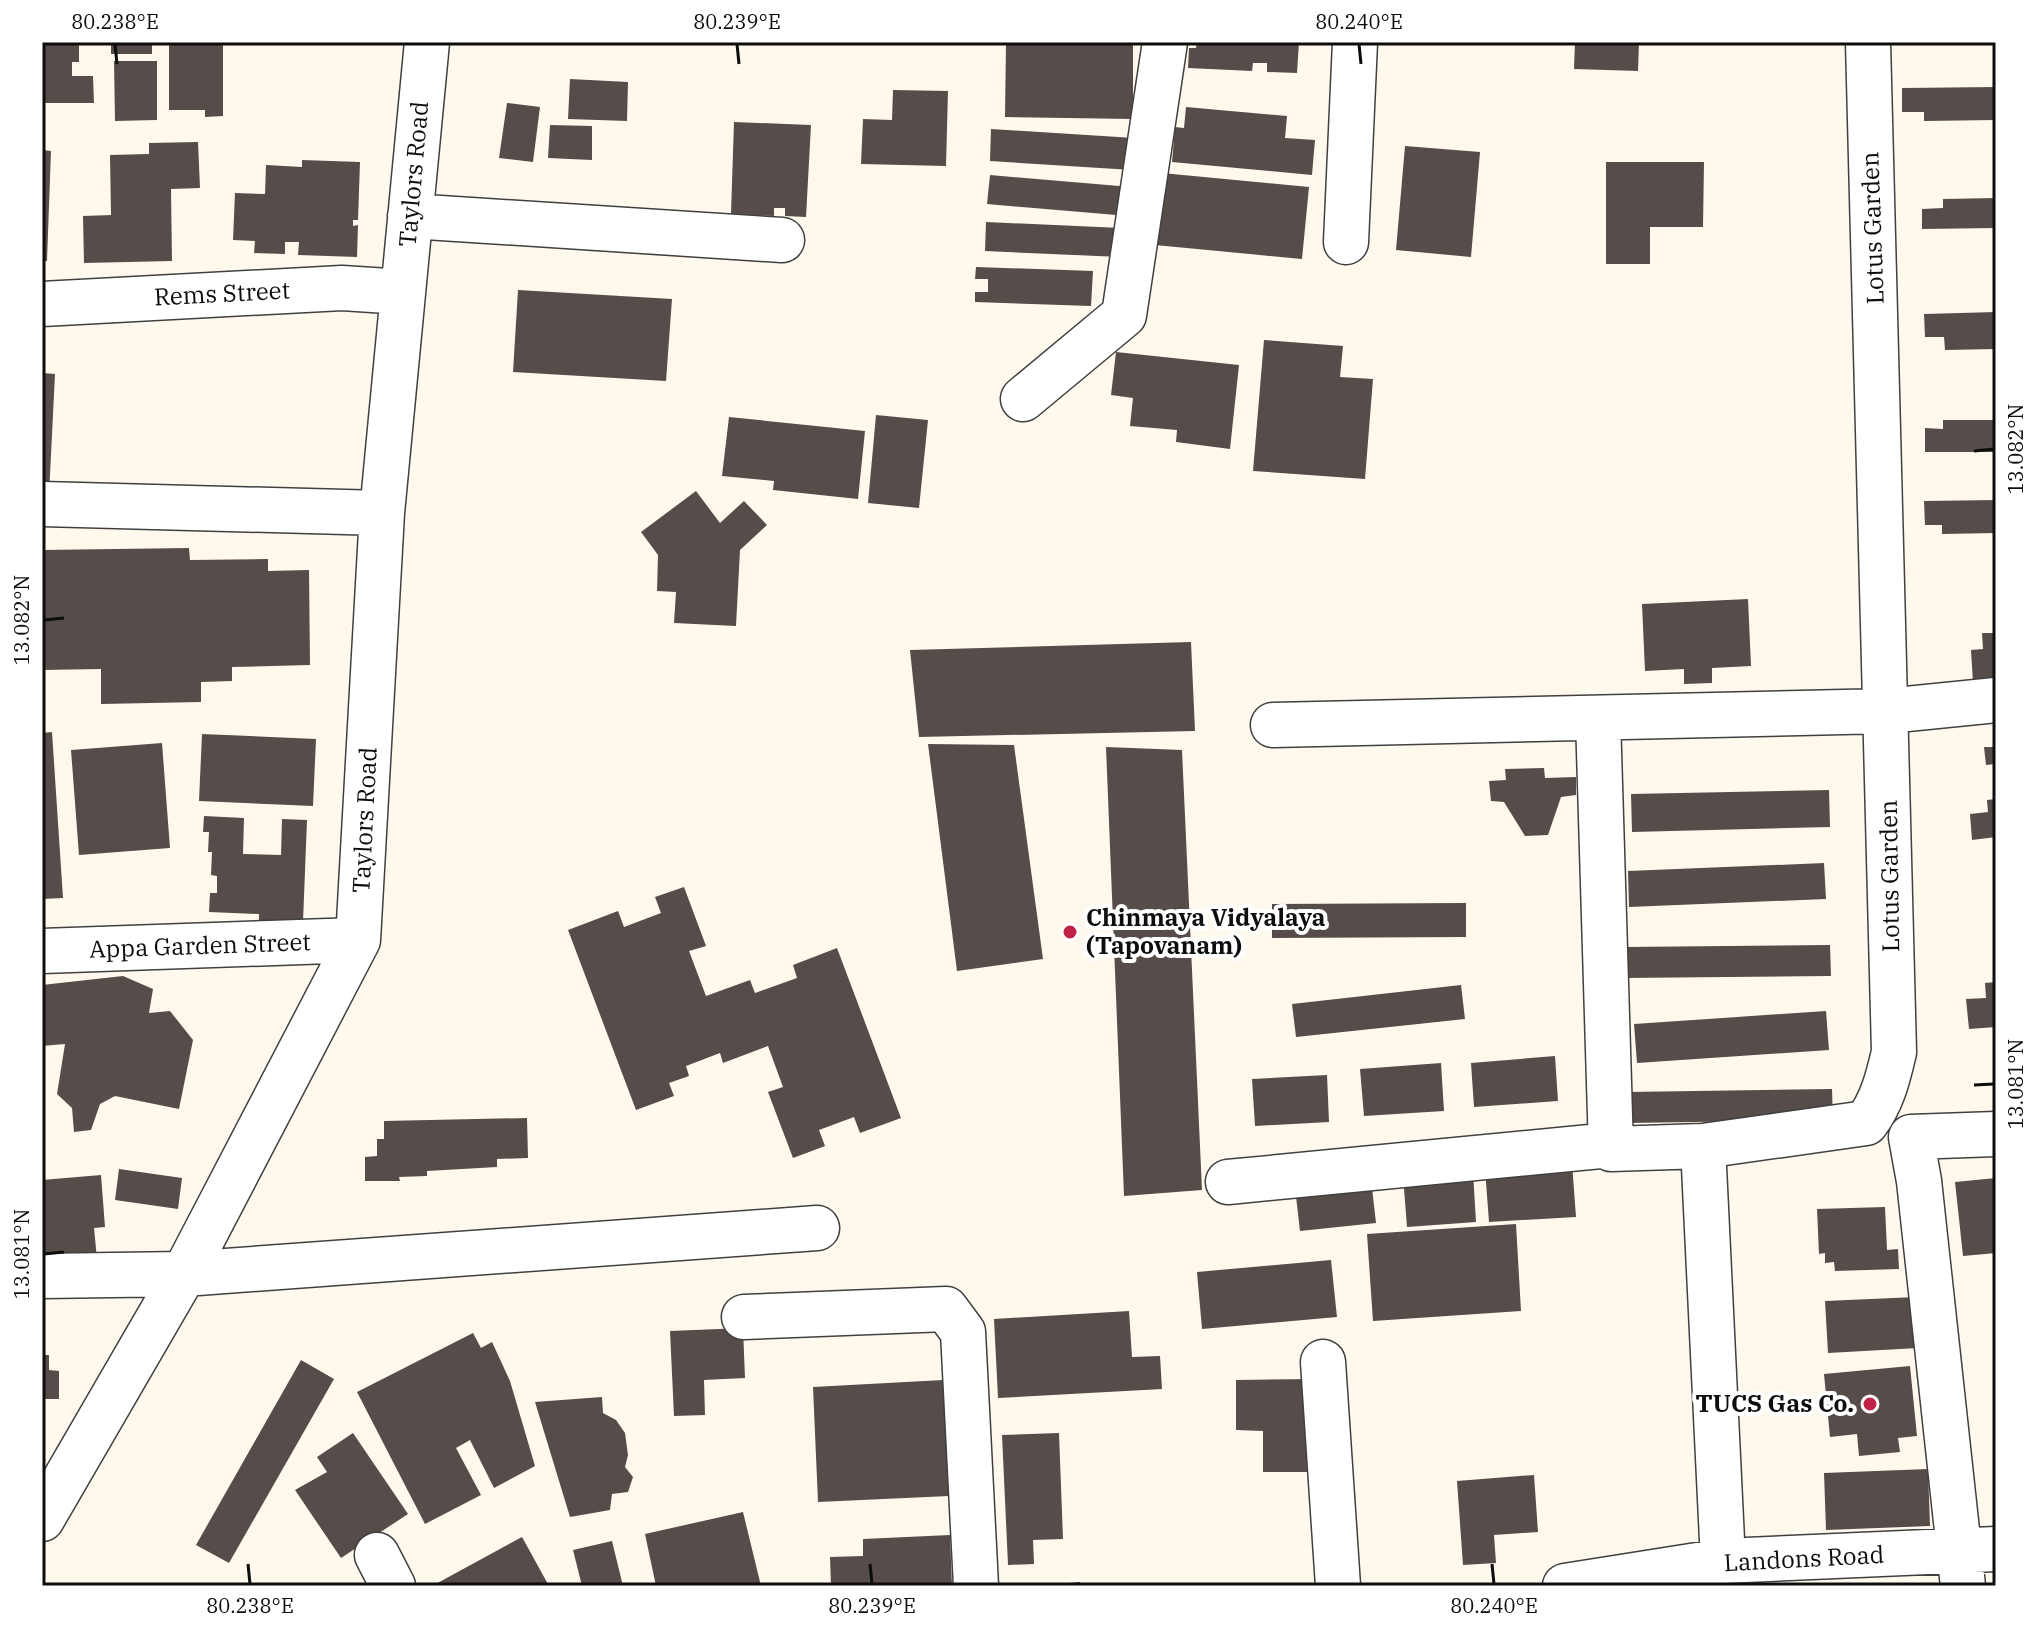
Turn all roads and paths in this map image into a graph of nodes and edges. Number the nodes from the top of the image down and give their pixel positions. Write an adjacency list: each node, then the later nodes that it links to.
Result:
1 (427, 42): 5 (street, Taylors Road)
2 (1165, 42): 10 (street)
3 (1355, 42): 7 (street)
4 (1868, 42): 14 (street, Lotus Garden)
5 (410, 216): 6 (street); 8 (street, Taylors Road)
6 (782, 240)
7 (1346, 242)
8 (403, 292): 9 (street, Rems Street); 12 (street, Taylors Road)
9 (42, 304)
10 (1023, 399)
11 (42, 504): 12 (street)
12 (382, 513): 17 (street, Taylors Road)
13 (1996, 700): 14 (street)
14 (1887, 711): 15 (street); 21 (street, Lotus Garden)
15 (1598, 718): 16 (street); 20 (street)
16 (1273, 725)
17 (358, 940): 18 (street, Appa Garden Street); 24 (street, Taylors Road)
18 (42, 951)
19 (1996, 1134): 30 (street)
20 (1611, 1145): 21 (street, Lotus Garden); 22 (street, Lotus Garden)
21 (1703, 1146): 29 (street)
22 (1228, 1182)
23 (817, 1228): 24 (street)
24 (184, 1274): 25 (street); 28 (street, Taylors Road)
25 (42, 1276)
26 (744, 1317): 31 (street)
27 (1323, 1362): 32 (street)
28 (42, 1519)
29 (1723, 1561): 30 (street, Landons Road); 33 (street, Landons Road)
30 (1973, 1563)
31 (976, 1586)
32 (1338, 1586)
33 (1565, 1586)

